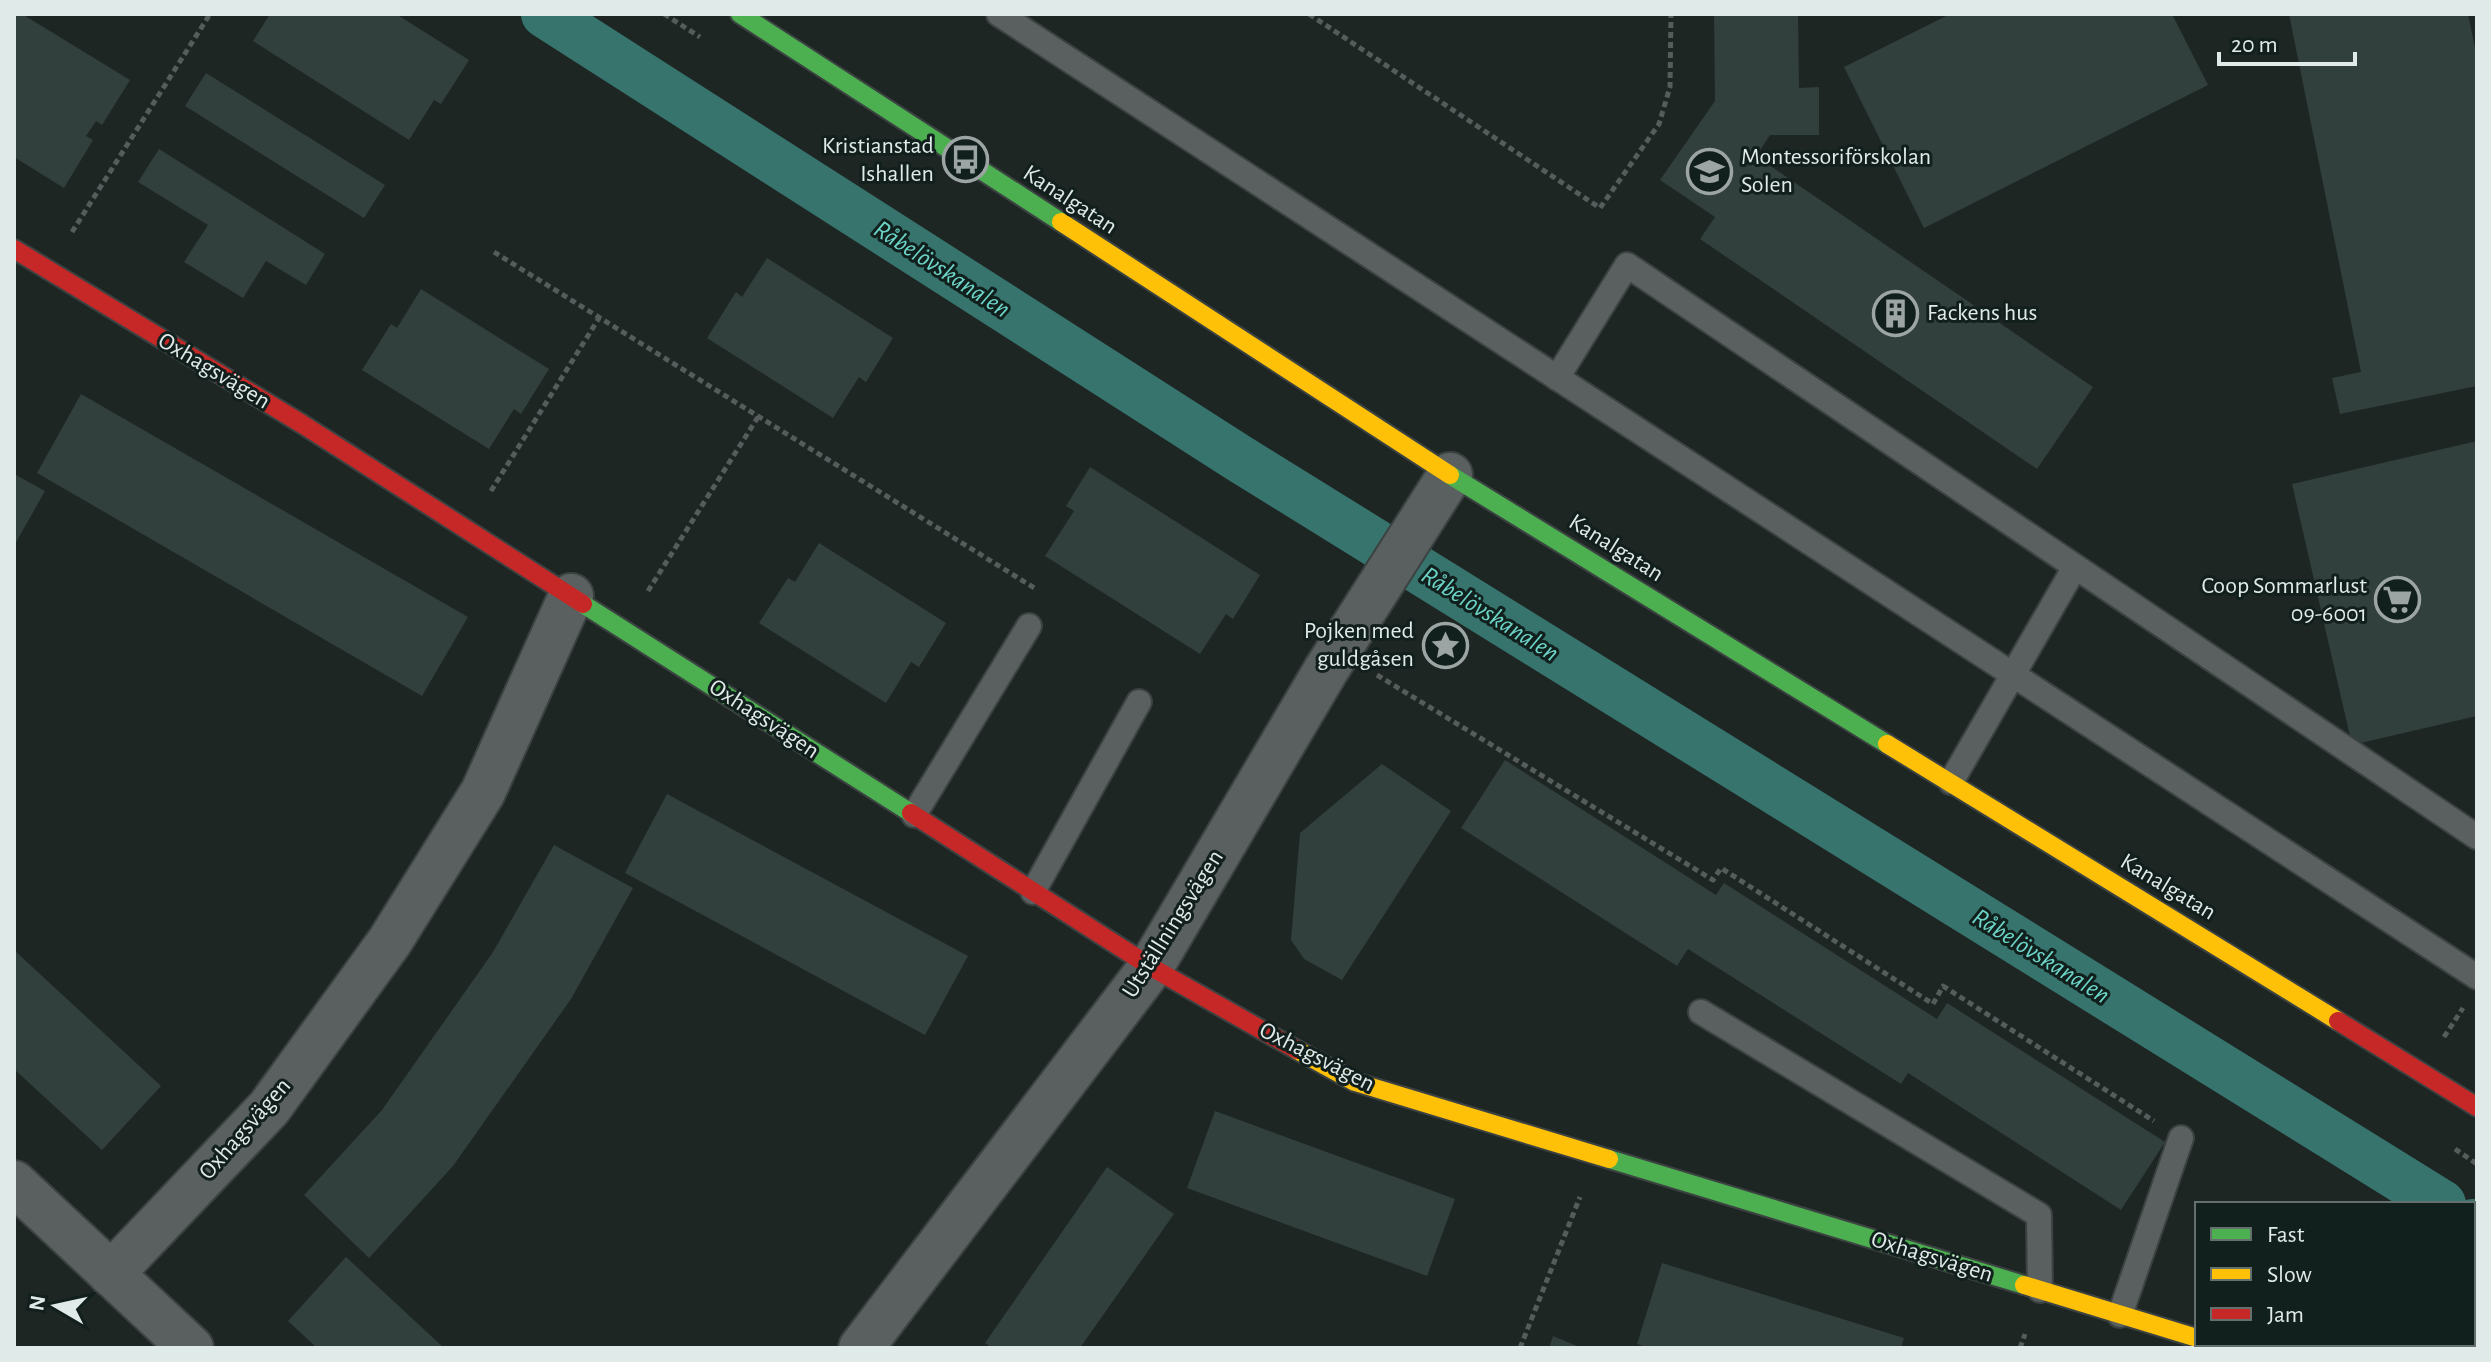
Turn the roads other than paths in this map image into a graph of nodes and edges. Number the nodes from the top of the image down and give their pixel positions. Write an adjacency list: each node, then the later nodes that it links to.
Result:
1 (740, 14): 5 (street, Kanalgatan)
2 (999, 14): 4 (lane)
3 (23, 257): 7 (street, Oxhagsvägen)
4 (1557, 378): 6 (lane); 9 (lane)
5 (1450, 475): 11 (street, Kanalgatan); 15 (street, Utställningsvägen)
6 (2075, 567): 9 (lane); 13 (lane)
7 (571, 596): 12 (street, Oxhagsvägen); 21 (street, Oxhagsvägen)
8 (1029, 626): 12 (lane)
9 (2012, 676): 11 (lane); 16 (lane)
10 (1139, 702): 14 (lane)
11 (1951, 782): 18 (street, Kanalgatan)
12 (914, 815): 14 (street, Oxhagsvägen)
13 (2477, 837)
14 (1033, 892): 15 (street, Oxhagsvägen)
15 (1151, 967): 22 (street, Oxhagsvägen); 26 (street, Utställningsvägen)
16 (2477, 977)
17 (1701, 1012): 22 (lane)
18 (2477, 1107)
19 (2181, 1138): 23 (lane)
20 (14, 1183): 21 (street)
21 (111, 1274): 25 (street)
22 (2040, 1290): 23 (street, Oxhagsvägen)
23 (2120, 1315): 24 (street, Oxhagsvägen)
24 (2195, 1337)
25 (191, 1348)
26 (861, 1348)

